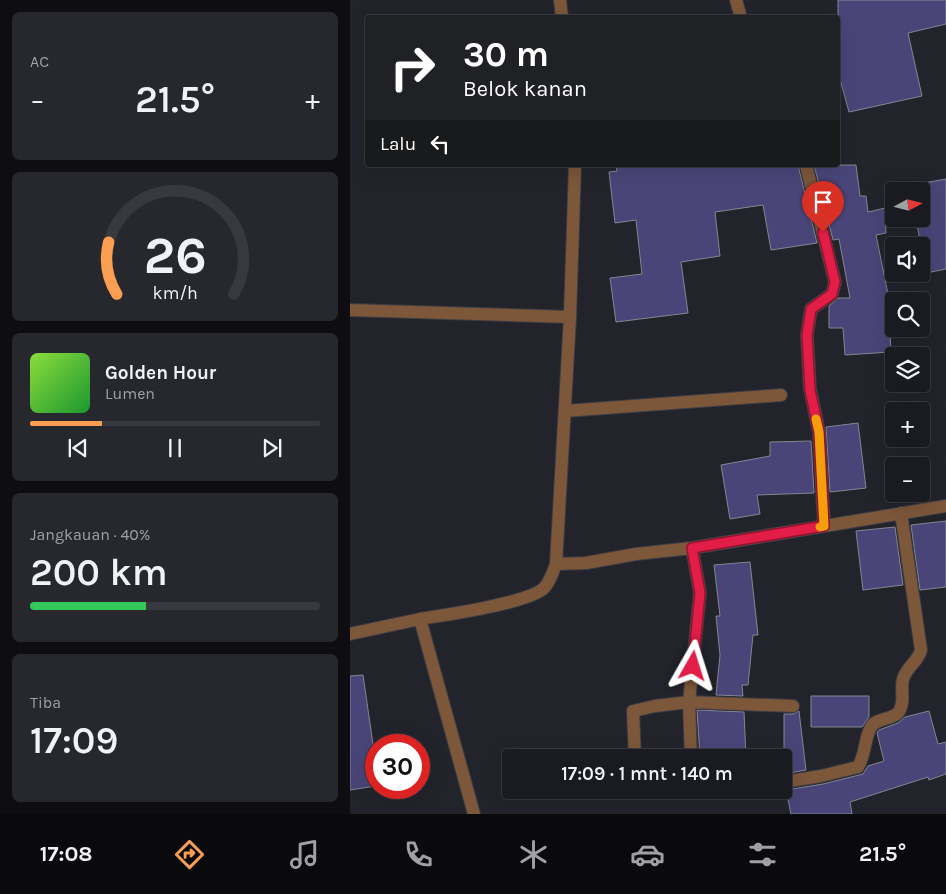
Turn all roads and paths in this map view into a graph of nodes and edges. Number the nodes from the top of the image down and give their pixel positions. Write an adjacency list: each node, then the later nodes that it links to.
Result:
1 (560, 0): 3 (street)
2 (736, 0): 4 (street)
3 (562, 15)
4 (740, 15)
5 (575, 167): 8 (street)
6 (806, 167): 13 (street)
7 (350, 310): 8 (street)
8 (570, 317): 10 (street)
9 (781, 395): 10 (street)
10 (565, 411): 15 (street)
11 (946, 506): 12 (street)
12 (901, 513): 13 (street); 22 (street)
13 (824, 526): 14 (street)
14 (692, 548): 15 (street); 18 (street)
15 (556, 564): 16 (street)
16 (420, 619): 17 (street); 23 (street)
17 (350, 634)
18 (689, 702): 19 (street); 20 (street); 21 (street)
19 (793, 706)
20 (635, 749)
21 (691, 749)
22 (792, 781)
23 (474, 814)

